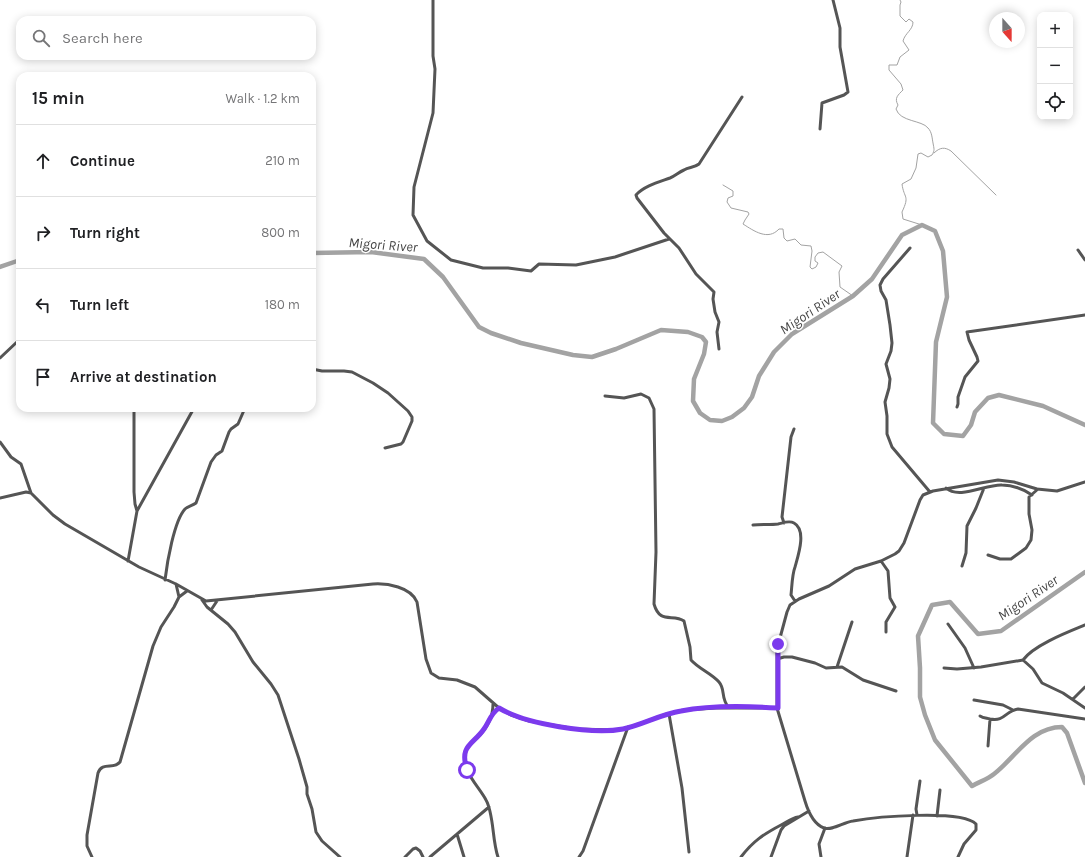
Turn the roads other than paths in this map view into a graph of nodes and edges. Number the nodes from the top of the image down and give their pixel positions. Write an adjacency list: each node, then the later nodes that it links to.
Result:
1 (433, 0): 5 (street)
2 (833, 0): 4 (street)
3 (742, 97): 5 (street)
4 (820, 129)
5 (669, 239): 11 (street)
6 (910, 248): 23 (street)
7 (1078, 250): 8 (street)
8 (1085, 260)
9 (1085, 315): 15 (street)
10 (16, 343): 12 (street)
11 (719, 349)
12 (0, 358)
13 (316, 370): 21 (street)
14 (605, 396): 65 (street)
15 (956, 407)
16 (134, 412): 32 (street)
17 (192, 412): 32 (street)
18 (243, 412): 39 (street)
19 (794, 429): 33 (street)
20 (0, 442): 28 (street)
21 (385, 448)
22 (1085, 482): 26 (street)
23 (925, 487): 27 (street); 29 (street)
24 (946, 488): 25 (street); 26 (street); 27 (street)
25 (984, 488): 30 (street); 38 (street)
26 (1038, 489): 30 (street)
27 (930, 492): 29 (street)
28 (31, 493): 31 (street); 36 (street)
29 (923, 495): 37 (street)
30 (1032, 495): 35 (street)
31 (0, 498)
32 (137, 511): 36 (street)
33 (784, 523): 34 (street); 43 (street)
34 (753, 525)
35 (988, 555)
36 (128, 561): 39 (street)
37 (881, 561): 46 (street); 52 (street)
38 (962, 566)
39 (165, 580): 40 (street)
40 (176, 584): 41 (street); 42 (street)
41 (187, 591): 42 (street); 44 (street)
42 (178, 597): 86 (street)
43 (791, 597): 46 (street); 47 (street)
44 (202, 600): 45 (street); 48 (street)
45 (217, 601): 48 (street); 62 (street)
46 (795, 601): 47 (street)
47 (789, 607): 53 (street)
48 (212, 610): 87 (street)
49 (852, 622): 55 (street)
50 (948, 624): 57 (street)
51 (1085, 625): 54 (street)
52 (886, 632)
53 (777, 658): 55 (street); 66 (street)
54 (1023, 660): 57 (street); 60 (street)
55 (837, 667): 59 (street)
56 (944, 668): 57 (street)
57 (974, 668)
58 (1085, 687): 60 (street)
59 (896, 690)
60 (1073, 699): 63 (street)
61 (974, 700): 67 (street)
62 (493, 704): 64 (street); 68 (street)
63 (1084, 706)
64 (499, 708): 68 (street); 73 (street)
65 (729, 708): 66 (street); 69 (street)
66 (778, 708): 78 (street)
67 (1013, 710): 71 (street); 72 (street)
68 (492, 713): 77 (street)
69 (669, 714): 73 (street); 85 (street)
70 (980, 716): 71 (street)
71 (990, 719): 74 (street)
72 (1085, 719)
73 (628, 727): 93 (street)
74 (988, 746)
75 (920, 781): 79 (street)
76 (940, 790): 81 (street)
77 (489, 808): 84 (street); 92 (street)
78 (808, 811): 82 (street); 83 (street)
79 (917, 814): 80 (street); 81 (street)
80 (913, 815): 83 (street); 97 (street)
81 (937, 816): 98 (street)
82 (798, 817): 94 (street); 95 (street)
83 (825, 828): 96 (street)
84 (457, 834): 90 (street); 91 (street)
85 (689, 852)
86 (92, 857)
87 (340, 857)
88 (405, 857): 89 (street)
89 (423, 857)
90 (430, 857)
91 (464, 857)
92 (498, 857)
93 (579, 857)
94 (741, 857)
95 (771, 857)
96 (821, 857)
97 (907, 857)
98 (958, 857)

